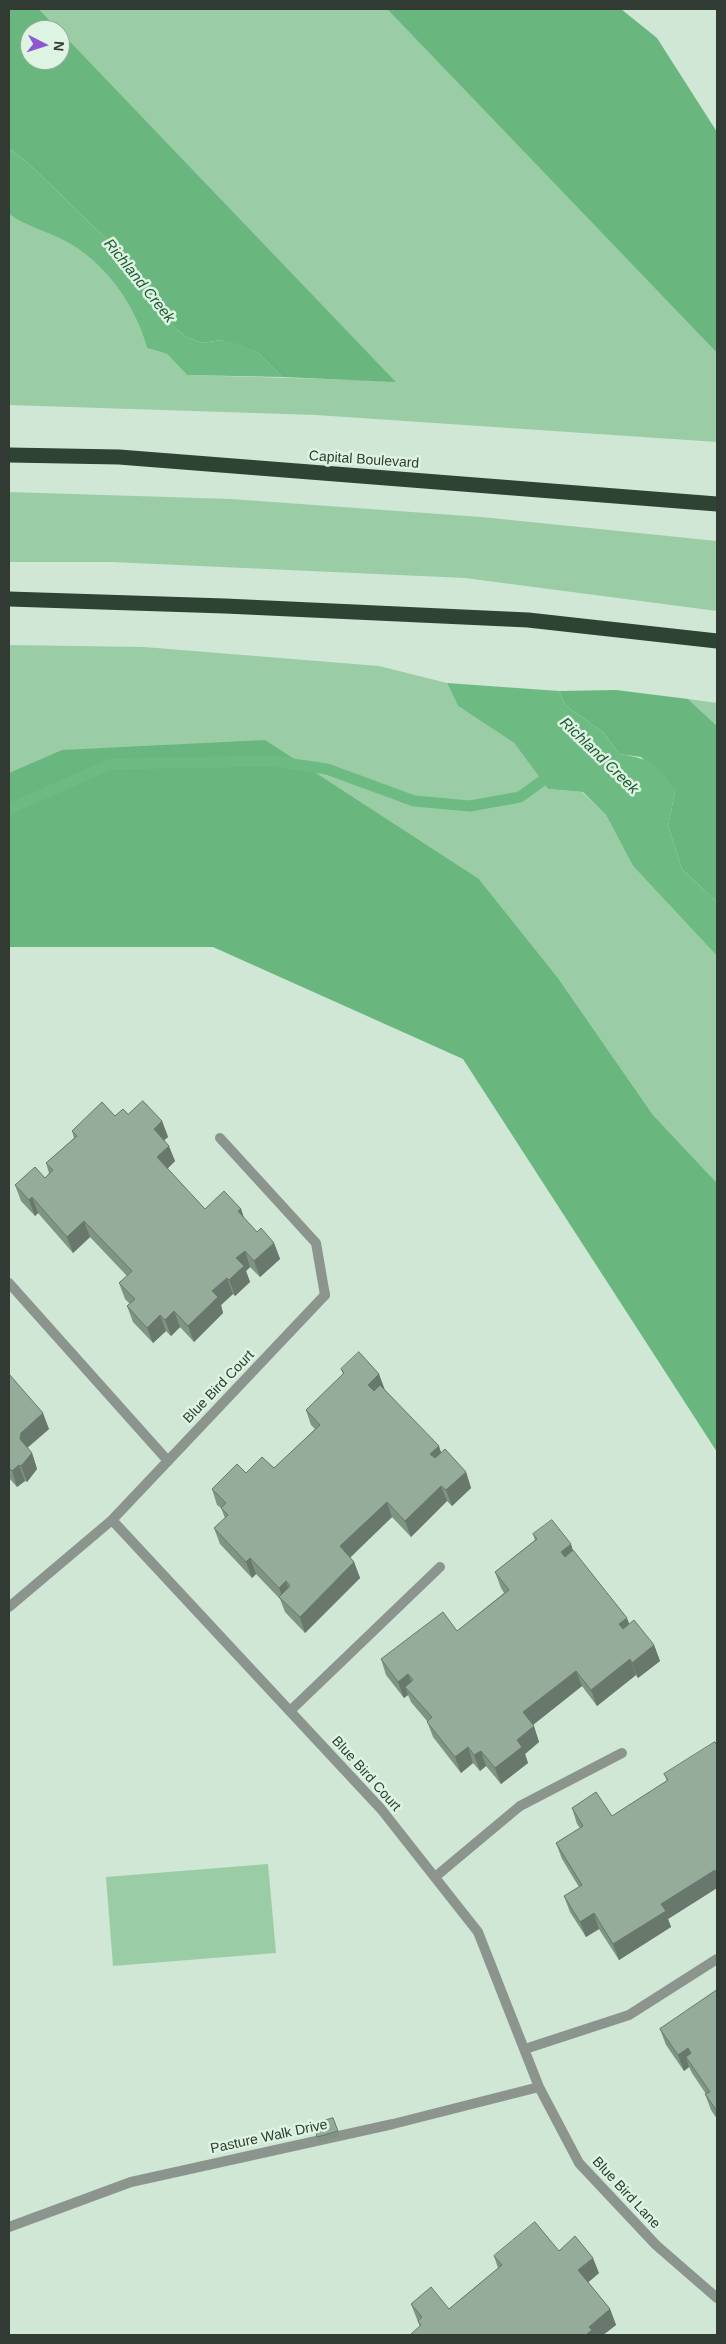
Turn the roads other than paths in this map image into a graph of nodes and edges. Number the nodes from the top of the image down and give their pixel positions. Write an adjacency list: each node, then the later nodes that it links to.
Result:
1 (9, 455): 2 (highway, Capital Boulevard)
2 (715, 503)
3 (9, 599): 4 (highway)
4 (717, 641)
5 (220, 1138): 7 (street, Blue Bird Court)
6 (9, 1283): 7 (street)
7 (168, 1461): 8 (street, Blue Bird Court)
8 (112, 1520): 10 (street, Blue Bird Court); 11 (street, Blue Bird Court)
9 (440, 1567): 11 (street)
10 (9, 1607)
11 (290, 1711): 13 (street, Blue Bird Court)
12 (622, 1754): 13 (street)
13 (435, 1877): 15 (street, Blue Bird Court)
14 (717, 1959): 15 (street)
15 (524, 2049): 16 (street, Blue Bird Court)
16 (539, 2087): 17 (street, Pasture Walk Drive); 18 (street, Blue Bird Lane)
17 (9, 2227)
18 (717, 2298)

